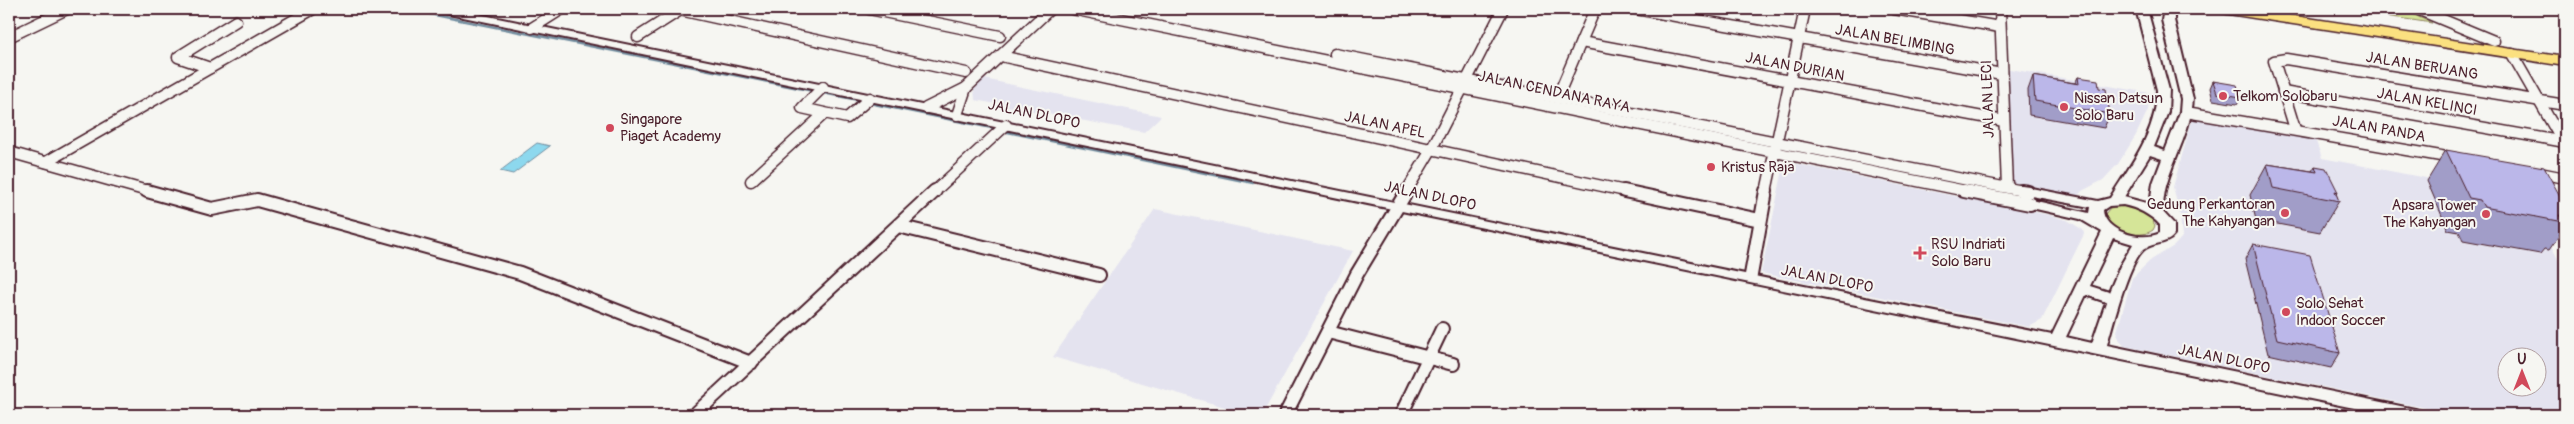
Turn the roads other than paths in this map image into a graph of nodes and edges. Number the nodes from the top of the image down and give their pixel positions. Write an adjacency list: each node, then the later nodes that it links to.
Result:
1 (68, 9): 27 (street)
2 (313, 9): 39 (street)
3 (439, 9): 24 (street, JALAN DLOPO)
4 (562, 9): 24 (street)
5 (679, 9): 28 (street); 40 (street)
6 (870, 9): 26 (street)
7 (1050, 9): 44 (street)
8 (1072, 9): 30 (street, JALAN CENDANA RAYA)
9 (1110, 9): 30 (street, JALAN CENDANA RAYA)
10 (1503, 9): 43 (street)
11 (1595, 9): 32 (street)
12 (1636, 9): 29 (street, JALAN BELIMBING)
13 (1805, 9): 29 (street)
14 (1894, 9): 23 (street)
15 (2000, 9): 23 (street, JALAN LECI)
16 (2141, 9): 33 (street)
17 (2169, 9): 36 (street)
18 (2222, 9): 20 (main road)
19 (2416, 9): 25 (street); 31 (street)
20 (2288, 13): 22 (main road)
21 (236, 21): 39 (street)
22 (2330, 21): 25 (main road); 35 (main road)
23 (2000, 27): 41 (street, JALAN LECI)
24 (532, 28): 45 (street, JALAN DLOPO)
25 (2451, 35): 31 (main road)
26 (1000, 36)
27 (9, 37)
28 (638, 38)
29 (1800, 39): 41 (street, JALAN BELIMBING); 42 (street)
30 (1249, 41): 43 (street, JALAN CENDANA RAYA)
31 (2494, 41): 34 (main road)
32 (1581, 42): 42 (street, JALAN DURIAN); 47 (street)
33 (2153, 51): 36 (street); 60 (street)
34 (2565, 53)
35 (2512, 54): 38 (main road); 48 (street)
36 (2175, 55): 52 (street)
37 (1005, 57): 61 (street, JALAN APEL)
38 (2565, 62)
39 (210, 68): 65 (street)
40 (966, 73)
41 (2002, 74): 55 (street, JALAN LECI)
42 (1791, 82): 55 (street, JALAN DURIAN); 59 (street)
43 (1463, 84): 47 (street, JALAN CENDANA RAYA); 59 (street, JALAN CENDANA RAYA); 61 (street)
44 (966, 88): 51 (street); 54 (street)
45 (819, 91): 49 (street, JALAN DLOPO); 53 (street)
46 (2283, 92): 48 (street, JALAN BERUANG); 57 (street); 58 (street, JALAN KELINCI)
47 (1557, 98): 59 (street, JALAN CENDANA RAYA)
48 (2539, 100): 50 (street, JALAN BERUANG); 58 (street)
49 (866, 101): 51 (street, JALAN DLOPO); 53 (street)
50 (2565, 105)
51 (926, 108): 54 (street, JALAN DLOPO)
52 (2186, 112): 57 (street, JALAN PANDA); 63 (street)
53 (824, 114): 68 (street)
54 (957, 115): 56 (street, JALAN DLOPO)
55 (2004, 121): 69 (street, JALAN LECI)
56 (1003, 128): 73 (street, JALAN DLOPO); 76 (street)
57 (2294, 129): 64 (street, JALAN PANDA)
58 (2564, 143)
59 (1777, 147): 69 (street, JALAN CENDANA RAYA); 70 (street, JALAN CENDANA RAYA); 75 (street)
60 (2146, 149): 63 (street); 71 (street)
61 (1431, 150): 73 (street); 75 (street, JALAN APEL)
62 (9, 152): 65 (street)
63 (2171, 158): 74 (street)
64 (2468, 160)
65 (46, 162): 88 (street)
66 (2527, 171): 67 (street)
67 (2565, 178)
68 (751, 180)
69 (2007, 188): 70 (street, JALAN CENDANA RAYA)
70 (2030, 198): 72 (street); 77 (street)
71 (2115, 200): 72 (street); 74 (street)
72 (2099, 205): 77 (street)
73 (1396, 206): 84 (street); 85 (street, JALAN DLOPO)
74 (2155, 212): 78 (street)
75 (1760, 220): 80 (street)
76 (898, 226): 79 (street); 88 (street)
77 (2106, 228): 78 (street); 81 (street)
78 (2149, 241): 82 (street)
79 (1099, 274)
80 (1751, 276)
81 (2083, 289): 82 (street); 85 (street)
82 (2114, 299): 86 (street)
83 (1442, 329): 87 (street)
84 (1328, 332): 87 (street); 91 (street)
85 (2057, 341): 86 (street, JALAN DLOPO)
86 (2098, 349): 93 (street, JALAN DLOPO)
87 (1428, 357): 89 (street); 92 (street)
88 (751, 363): 90 (street)
89 (1453, 364)
90 (694, 415)
91 (1285, 415)
92 (1401, 415)
93 (2415, 415)

